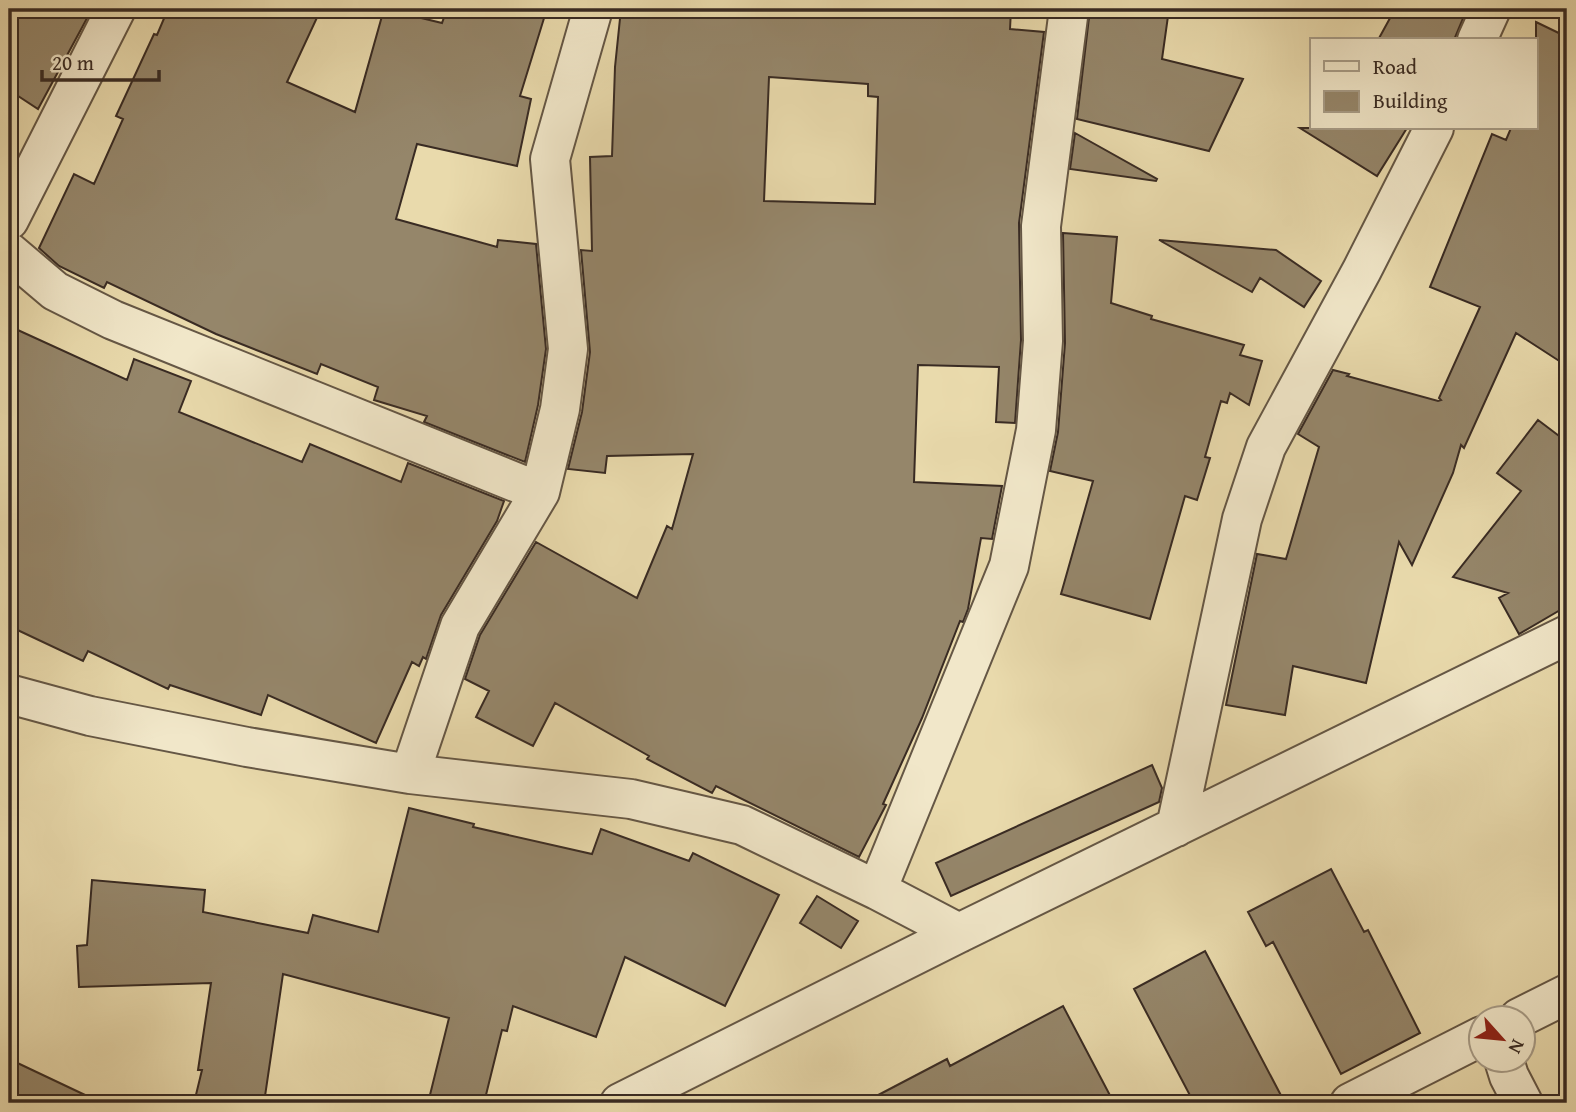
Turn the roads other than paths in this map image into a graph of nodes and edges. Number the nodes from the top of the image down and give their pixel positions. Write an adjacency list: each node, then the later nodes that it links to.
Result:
1 (116, 9): 7 (street)
2 (593, 9): 9 (street)
3 (1069, 9): 14 (street)
4 (1491, 9): 5 (street)
5 (1479, 38)
6 (1433, 130): 13 (street)
7 (9, 220)
8 (9, 253): 9 (street)
9 (540, 492): 12 (street)
10 (1567, 635): 13 (street)
11 (9, 694): 12 (street)
12 (410, 774): 14 (street)
13 (1177, 827): 15 (street)
14 (877, 890): 15 (street)
15 (959, 933): 20 (street)
16 (1567, 994): 17 (street)
17 (1538, 1008)
18 (1468, 1043): 21 (street)
19 (1508, 1074): 22 (street)
20 (620, 1103)
21 (1349, 1103)
22 (1523, 1103)

